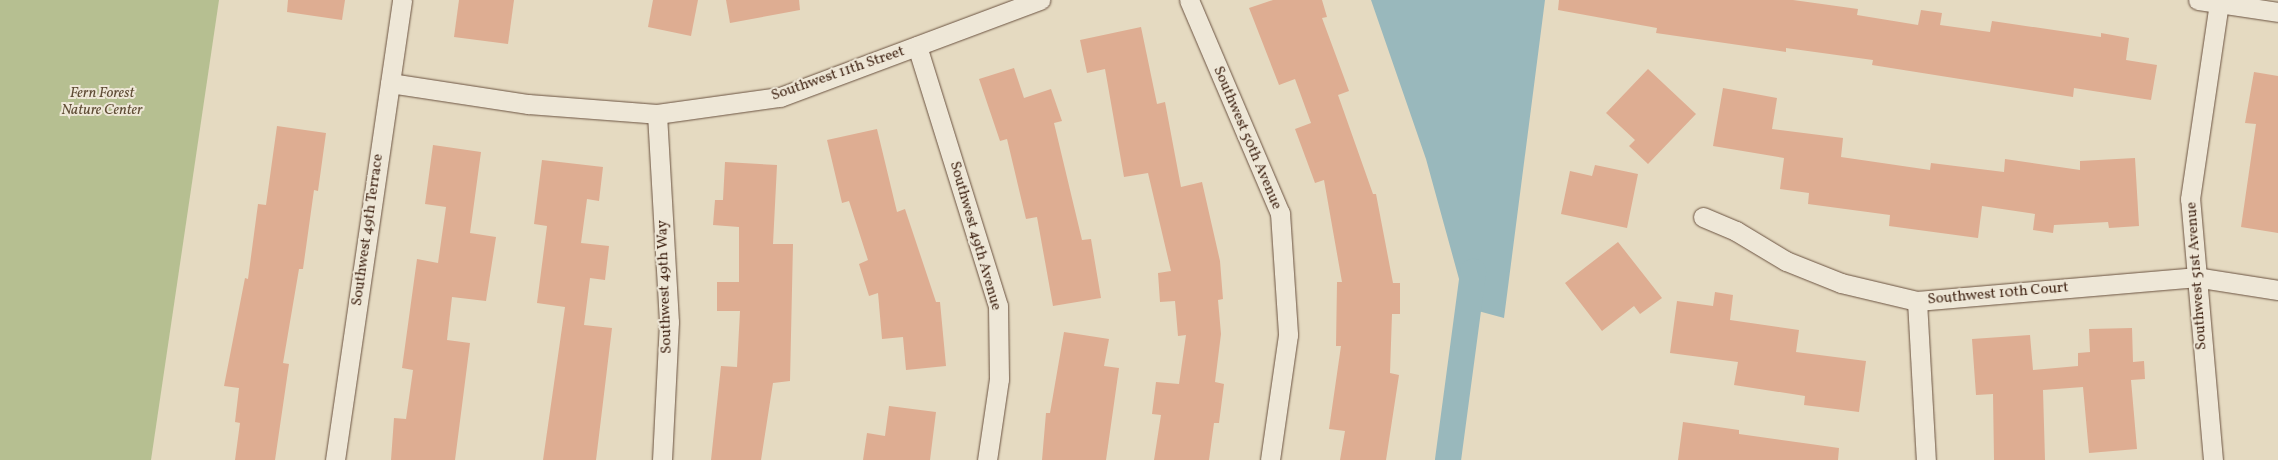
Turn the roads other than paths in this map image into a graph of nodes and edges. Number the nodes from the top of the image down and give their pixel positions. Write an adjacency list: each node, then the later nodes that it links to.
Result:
1 (402, 0): 8 (street, Southwest 49th Terrace)
2 (1040, 0): 7 (street, Southwest 11th Street)
3 (1189, 0): 17 (street, Southwest 50th Avenue)
4 (2198, 0): 5 (street)
5 (2219, 3): 6 (street); 11 (street, Southwest 51st Avenue)
6 (2278, 12)
7 (916, 46): 9 (street, Southwest 11th Street); 16 (street, Southwest 49th Avenue)
8 (390, 83): 9 (street, Southwest 11th Street); 14 (street, Southwest 49th Terrace)
9 (657, 114): 15 (street, Southwest 49th Way)
10 (1703, 217): 13 (street, Southwest 10th Court)
11 (2195, 277): 12 (street, Southwest 10th Court); 13 (street, Southwest 10th Court); 19 (street, Southwest 51st Avenue)
12 (2278, 290)
13 (1917, 301): 18 (street)
14 (335, 460)
15 (662, 460)
16 (987, 460)
17 (1270, 460)
18 (1926, 460)
19 (2213, 460)

